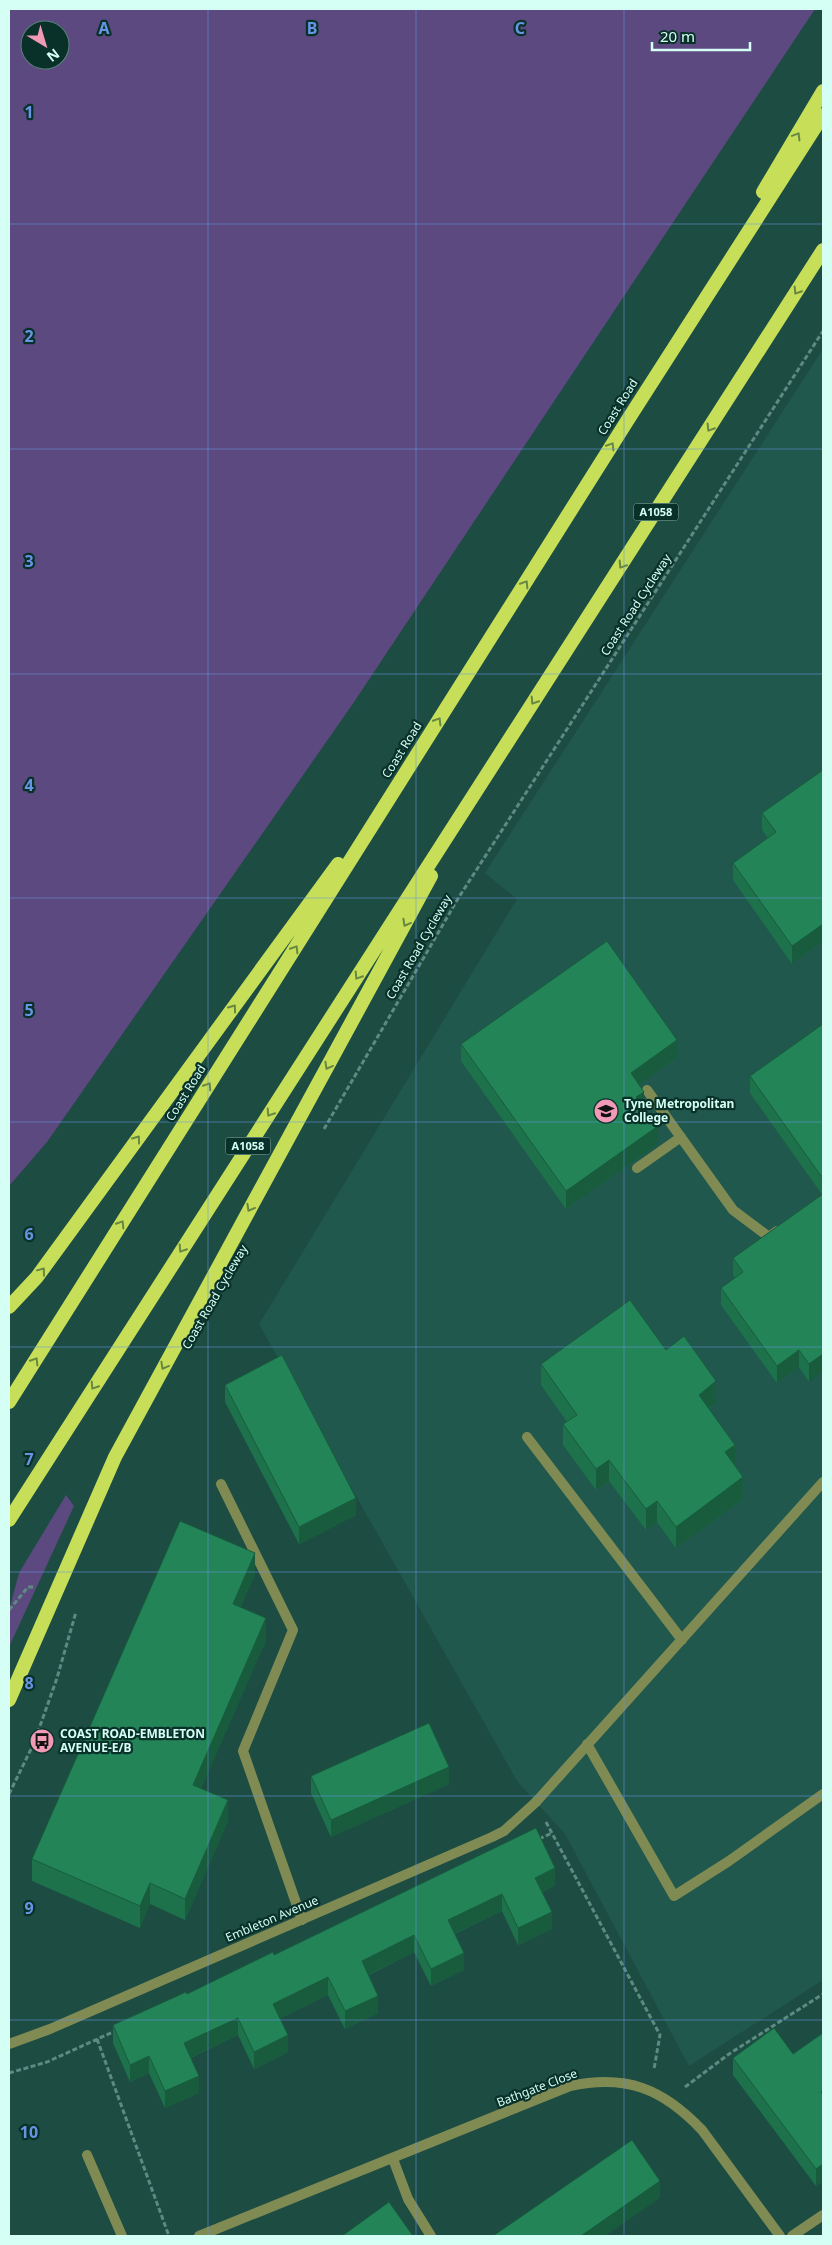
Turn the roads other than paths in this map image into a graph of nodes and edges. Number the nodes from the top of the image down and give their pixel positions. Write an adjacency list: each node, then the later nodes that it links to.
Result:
1 (823, 91): 4 (highway, one-way to 1)
2 (823, 115): 4 (highway, Coast Road)
3 (823, 250): 6 (highway, A1058, one-way to 6)
4 (629, 418): 5 (highway, Coast Road, one-way to 4)
5 (412, 763): 11 (highway, one-way to 5); 12 (highway, Coast Road, one-way to 5)
6 (488, 773): 16 (highway, A1058, one-way to 16); 18 (highway, one-way to 18)
7 (647, 1090): 8 (street)
8 (681, 1137): 9 (street); 10 (street)
9 (637, 1168)
10 (785, 1226)
11 (9, 1307)
12 (9, 1402)
13 (527, 1437): 17 (street)
14 (823, 1482): 17 (street, Embleton Avenue)
15 (221, 1484): 21 (street)
16 (9, 1520)
17 (682, 1640): 19 (street, Embleton Avenue)
18 (9, 1700)
19 (587, 1744): 20 (street); 21 (street, Embleton Avenue)
20 (823, 1794)
21 (302, 1920): 22 (street, Embleton Avenue)
22 (9, 2044)
23 (87, 2155): 26 (street)
24 (393, 2159): 27 (street, Bathgate Close); 28 (street); 29 (street, Bathgate Close)
25 (823, 2214): 30 (street)
26 (122, 2236)
27 (199, 2236)
28 (431, 2236)
29 (780, 2236)
30 (792, 2236)

